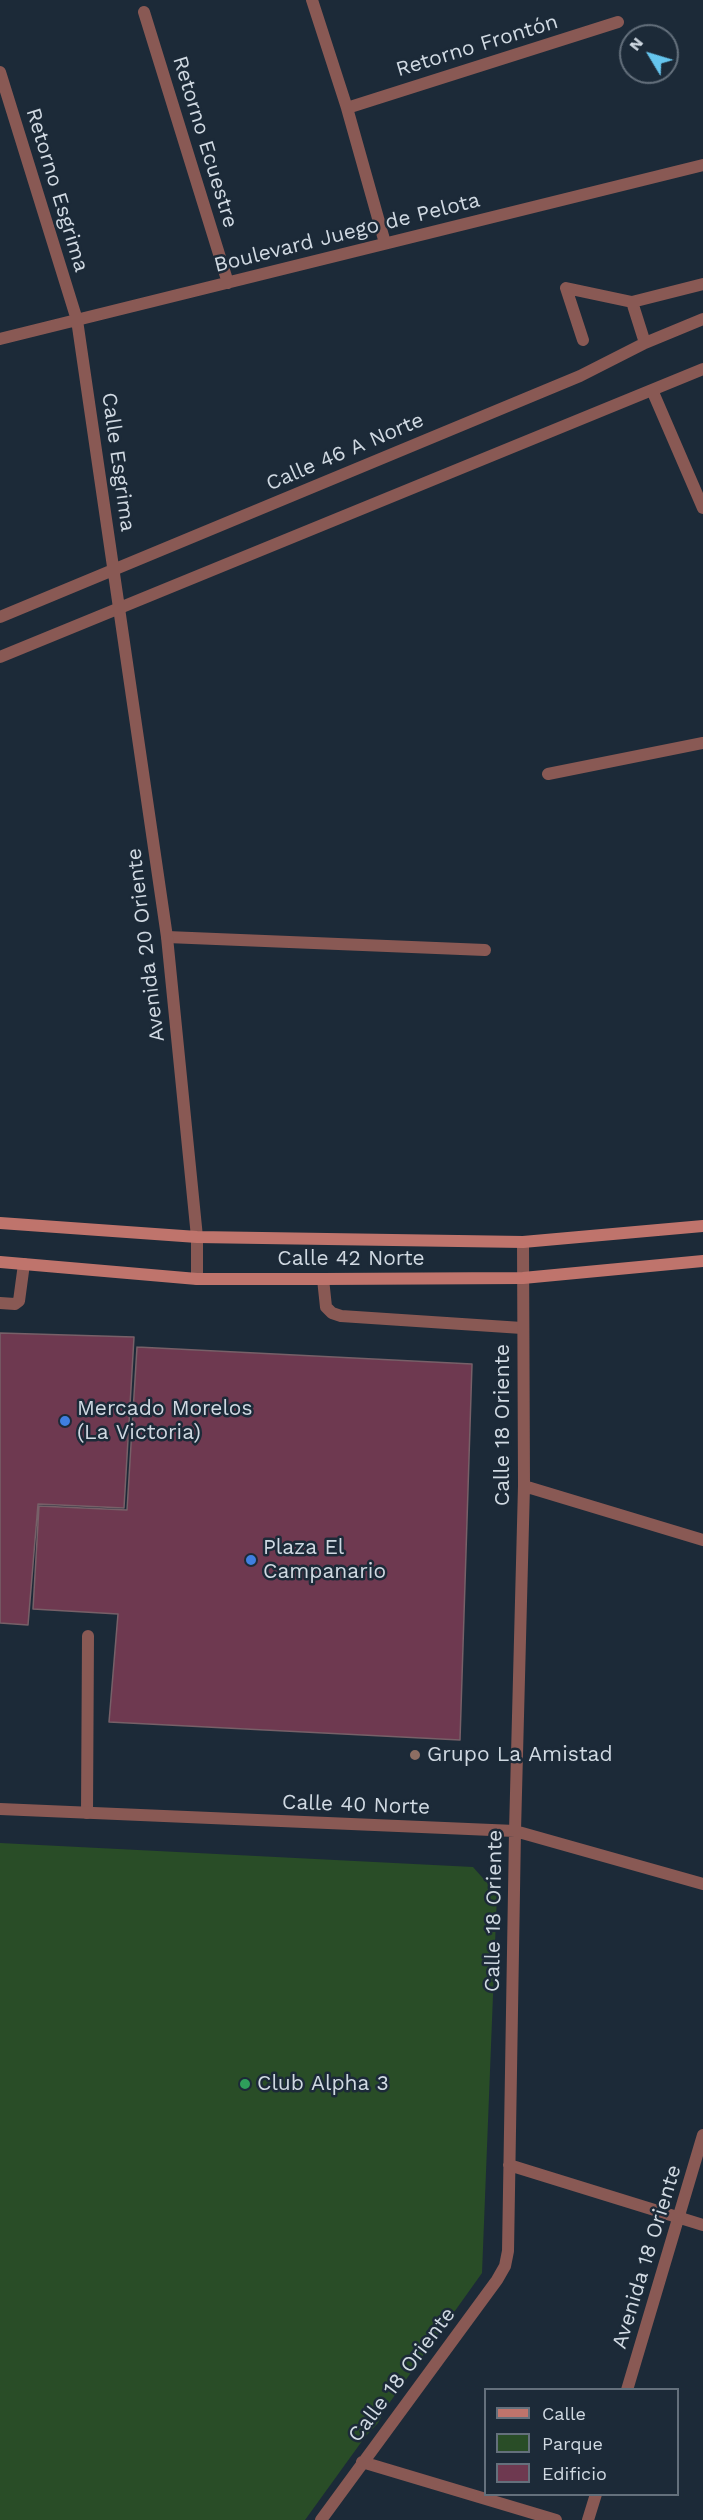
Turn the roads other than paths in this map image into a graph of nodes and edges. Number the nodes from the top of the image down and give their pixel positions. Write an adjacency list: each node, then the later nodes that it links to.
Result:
1 (312, 0): 5 (street)
2 (144, 12): 8 (street, Retorno Ecuestre)
3 (618, 22): 5 (street, Retorno Frontón)
4 (0, 72): 12 (street, Retorno Esgrima)
5 (347, 108): 7 (street)
6 (703, 165): 7 (street, Boulevard Juego de Pelota)
7 (385, 243): 8 (street, Boulevard Juego de Pelota)
8 (228, 283): 12 (street, Boulevard Juego de Pelota)
9 (703, 284): 10 (street)
10 (632, 302): 14 (street); 15 (street)
11 (703, 319): 15 (street, Calle 46 A Norte)
12 (77, 320): 13 (street, Boulevard Juego de Pelota); 19 (street, Calle Esgrima)
13 (0, 339)
14 (583, 340)
15 (645, 343): 19 (street, Calle 46 A Norte)
16 (703, 369): 17 (street)
17 (652, 390): 18 (street); 20 (street)
18 (703, 508)
19 (114, 570): 20 (street, Calle Esgrima); 21 (street, Calle 46 A Norte)
20 (120, 609): 22 (street); 25 (street, Avenida 20 Oriente)
21 (0, 617)
22 (0, 657)
23 (703, 743): 24 (street)
24 (548, 774)
25 (167, 937): 26 (street); 29 (street, Avenida 20 Oriente)
26 (485, 950)
27 (0, 1223): 29 (main road, Calle 42 Norte)
28 (703, 1226): 30 (main road, Calle 42 Norte)
29 (197, 1237): 30 (main road, Calle 42 Norte); 35 (street, Avenida 20 Oriente)
30 (523, 1242): 34 (street, Calle 18 Oriente)
31 (703, 1261): 34 (main road, Calle 42 Norte)
32 (0, 1262): 33 (main road, Calle 42 Norte)
33 (24, 1264): 35 (main road, Calle 42 Norte); 37 (street)
34 (522, 1278): 36 (main road, Calle 42 Norte); 38 (street, Calle 18 Oriente)
35 (197, 1279): 36 (main road, Calle 42 Norte)
36 (323, 1279): 38 (street)
37 (0, 1303)
38 (522, 1328): 39 (street, Calle 18 Oriente)
39 (524, 1486): 40 (street); 44 (street, Calle 18 Oriente)
40 (703, 1540)
41 (88, 1636): 43 (street)
42 (0, 1809): 43 (street, Calle 40 Norte)
43 (87, 1813): 44 (street, Calle 40 Norte)
44 (515, 1831): 45 (street, Calle 40 Norte); 47 (street, Calle 18 Oriente)
45 (703, 1884)
46 (703, 2135): 48 (street, Avenida 18 Oriente)
47 (509, 2164): 48 (street); 51 (street, Calle 18 Oriente)
48 (679, 2217): 49 (street); 50 (street, Avenida 18 Oriente)
49 (703, 2225)
50 (628, 2388)
51 (362, 2462): 53 (street, Calle 18 Oriente); 54 (street)
52 (595, 2496): 55 (street)
53 (321, 2520)
54 (556, 2520)
55 (588, 2520)

